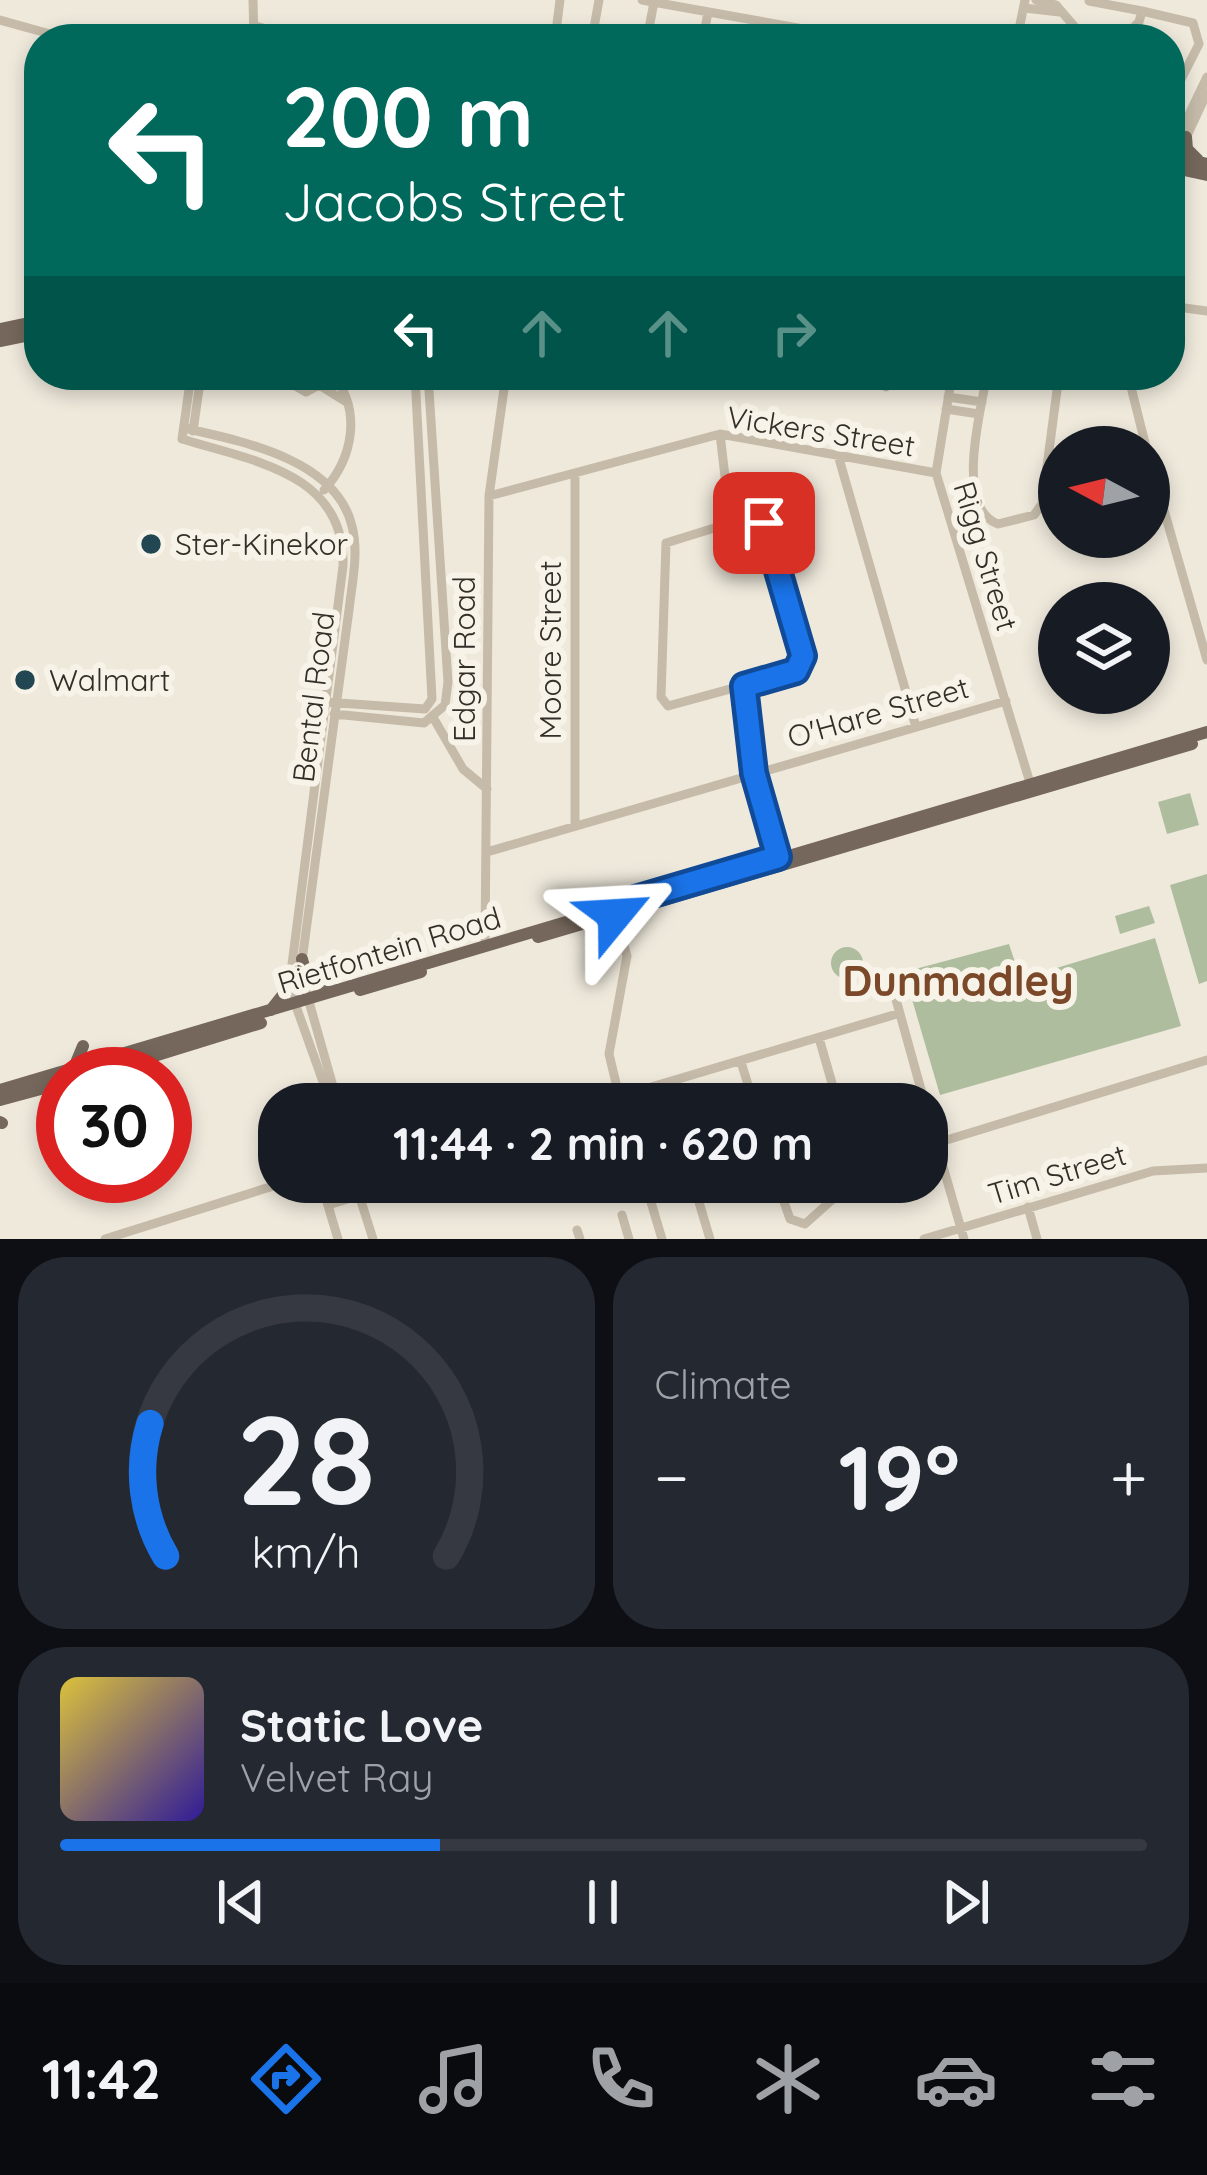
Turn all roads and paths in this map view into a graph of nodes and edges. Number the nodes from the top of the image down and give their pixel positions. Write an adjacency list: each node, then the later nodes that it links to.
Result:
1 (1036, 0): 7 (street)
2 (648, 1): 6 (street)
3 (1089, 1): 5 (street)
4 (1024, 4): 7 (street)
5 (1142, 11): 12 (street); 13 (street)
6 (708, 12): 8 (street); 9 (street)
7 (1060, 12): 11 (street)
8 (761, 22): 10 (street)
9 (706, 24)
10 (769, 24)
11 (1071, 24)
12 (1137, 24)
13 (1185, 73)
14 (1207, 77): 16 (street)
15 (1207, 93): 17 (street)
16 (1185, 131)
17 (1186, 136): 18 (main road)
18 (1205, 167)
19 (190, 390): 36 (street)
20 (199, 390): 30 (street)
21 (333, 390): 31 (street)
22 (341, 390): 31 (street)
23 (416, 390): 52 (street)
24 (429, 390): 53 (street)
25 (504, 390): 44 (street, Edgar Road)
26 (949, 390): 32 (street)
27 (984, 390): 33 (street)
28 (1057, 390): 33 (street)
29 (1132, 390): 34 (street)
30 (198, 401): 36 (street); 37 (street)
31 (348, 403): 39 (street)
32 (947, 403): 33 (street); 41 (street)
33 (981, 408)
34 (1141, 426)
35 (720, 434): 38 (street, Vickers Street); 42 (street, Vickers Street); 46 (street)
36 (187, 435): 37 (street, Bental Road); 43 (street, Bental Road)
37 (220, 440): 40 (street, Bental Road)
38 (838, 455): 41 (street, Vickers Street); 54 (street)
39 (345, 464): 40 (street); 43 (street); 45 (street)
40 (305, 467): 43 (street, Bental Road)
41 (936, 473): 50 (street, Rigg Street)
42 (575, 475): 44 (street, Vickers Street); 59 (street, Moore Street)
43 (324, 490): 45 (street, Bental Road); 51 (street, Bental Road)
44 (489, 496): 58 (street, Edgar Road)
45 (343, 505): 52 (street, Bental Road)
46 (730, 519): 49 (street); 49 (street)
47 (1170, 531): 48 (street)
48 (1207, 660)
49 (744, 686): 56 (street)
50 (1006, 701): 54 (street, O'Hare Street); 57 (street, Rigg Street)
51 (324, 707): 52 (street); 67 (street, Bental Road)
52 (337, 709): 53 (street); 66 (street, Bental Road)
53 (434, 719): 58 (street)
54 (916, 727): 56 (street, O'Hare Street)
55 (1207, 736): 57 (main road, Rietfontein Road)
56 (754, 773): 59 (street, O'Hare Street); 61 (street)
57 (1031, 786): 61 (main road, Rietfontein Road)
58 (487, 789): 60 (street, Edgar Road)
59 (575, 826): 60 (street, O'Hare Street)
60 (487, 852): 65 (street, Edgar Road)
61 (779, 862): 62 (main road, Rietfontein Road)
62 (614, 911): 63 (main road, Rietfontein Road); 64 (street); 65 (main road, Rietfontein Road)
63 (599, 920): 64 (main road); 70 (main road, Rietfontein Road)
64 (622, 933): 80 (street)
65 (485, 944): 69 (main road, Rietfontein Road)
66 (302, 959): 69 (main road); 70 (street, Bental Road)
67 (291, 972): 70 (street, Bental Road); 71 (main road)
68 (892, 985): 72 (street)
69 (331, 990): 70 (main road, Rietfontein Road)
70 (302, 1003): 71 (main road, Rietfontein Road); 75 (main road, Rietfontein Road); 79 (street)
71 (270, 1011): 74 (main road, Rietfontein Road)
72 (897, 1014): 73 (street); 84 (street)
73 (819, 1038): 77 (street); 83 (street)
74 (170, 1047)
75 (173, 1047)
76 (1207, 1060): 88 (street)
77 (741, 1062): 81 (street); 82 (street)
78 (36, 1080): 85 (main road, Rietfontein Road)
79 (327, 1083)
80 (616, 1083)
81 (668, 1083)
82 (748, 1083)
83 (832, 1083)
84 (919, 1083)
85 (0, 1090)
86 (36, 1090): 87 (main road)
87 (0, 1100)
88 (948, 1140)
89 (1207, 1168): 98 (street, Tim Street)
90 (948, 1183): 100 (street)
91 (258, 1191): 101 (street)
92 (365, 1203): 103 (street)
93 (651, 1203): 105 (street)
94 (699, 1203): 106 (street)
95 (784, 1203): 96 (street)
96 (831, 1203)
97 (328, 1204): 102 (street)
98 (1028, 1207): 100 (street, Tim Street); 108 (street)
99 (622, 1216): 104 (street)
100 (962, 1233): 107 (street, Tim Street)
101 (104, 1239)
102 (338, 1239)
103 (376, 1239)
104 (629, 1239)
105 (662, 1239)
106 (710, 1239)
107 (924, 1239)
108 (1037, 1239)

